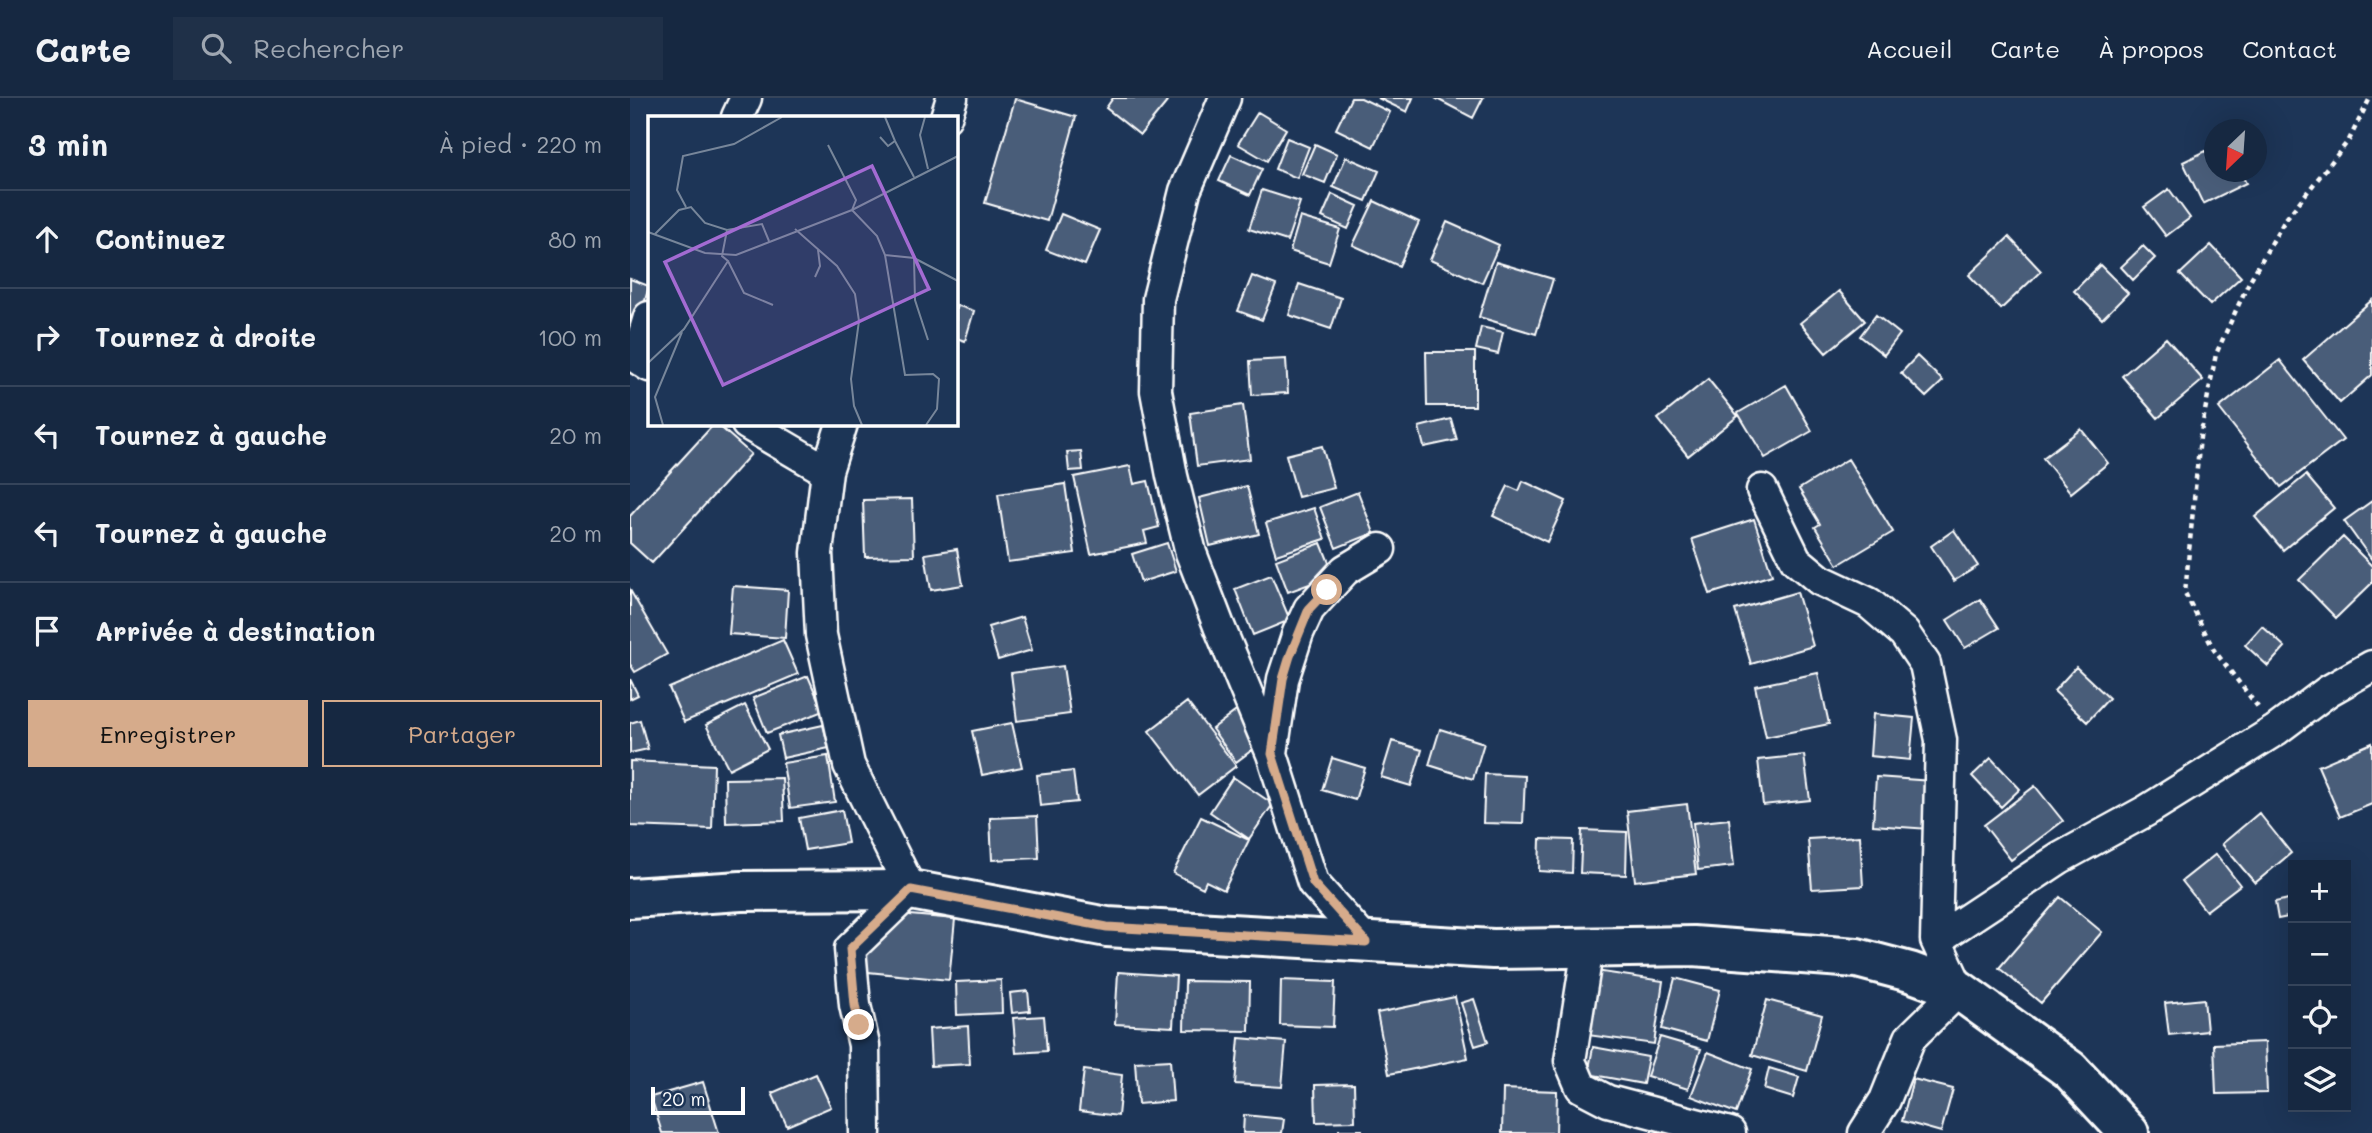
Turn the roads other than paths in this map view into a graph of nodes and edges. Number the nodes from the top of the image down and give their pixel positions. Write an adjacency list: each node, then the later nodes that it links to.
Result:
1 (746, 98): 4 (street)
2 (952, 98): 5 (street)
3 (1225, 98): 14 (street)
4 (737, 116)
5 (946, 116)
6 (648, 321): 7 (street)
7 (639, 358)
8 (749, 425): 10 (street)
9 (842, 425): 10 (street)
10 (827, 471): 15 (street)
11 (1762, 490): 17 (street)
12 (1380, 549): 14 (street)
13 (2372, 666): 17 (street)
14 (1272, 754): 18 (street)
15 (911, 890): 16 (street); 18 (street); 21 (street)
16 (630, 898)
17 (1936, 940): 20 (street)
18 (1366, 942): 19 (street)
19 (1588, 947): 20 (street); 22 (street)
20 (1959, 990): 23 (street); 24 (street)
21 (865, 1133)
22 (1730, 1133)
23 (1864, 1133)
24 (2129, 1133)

